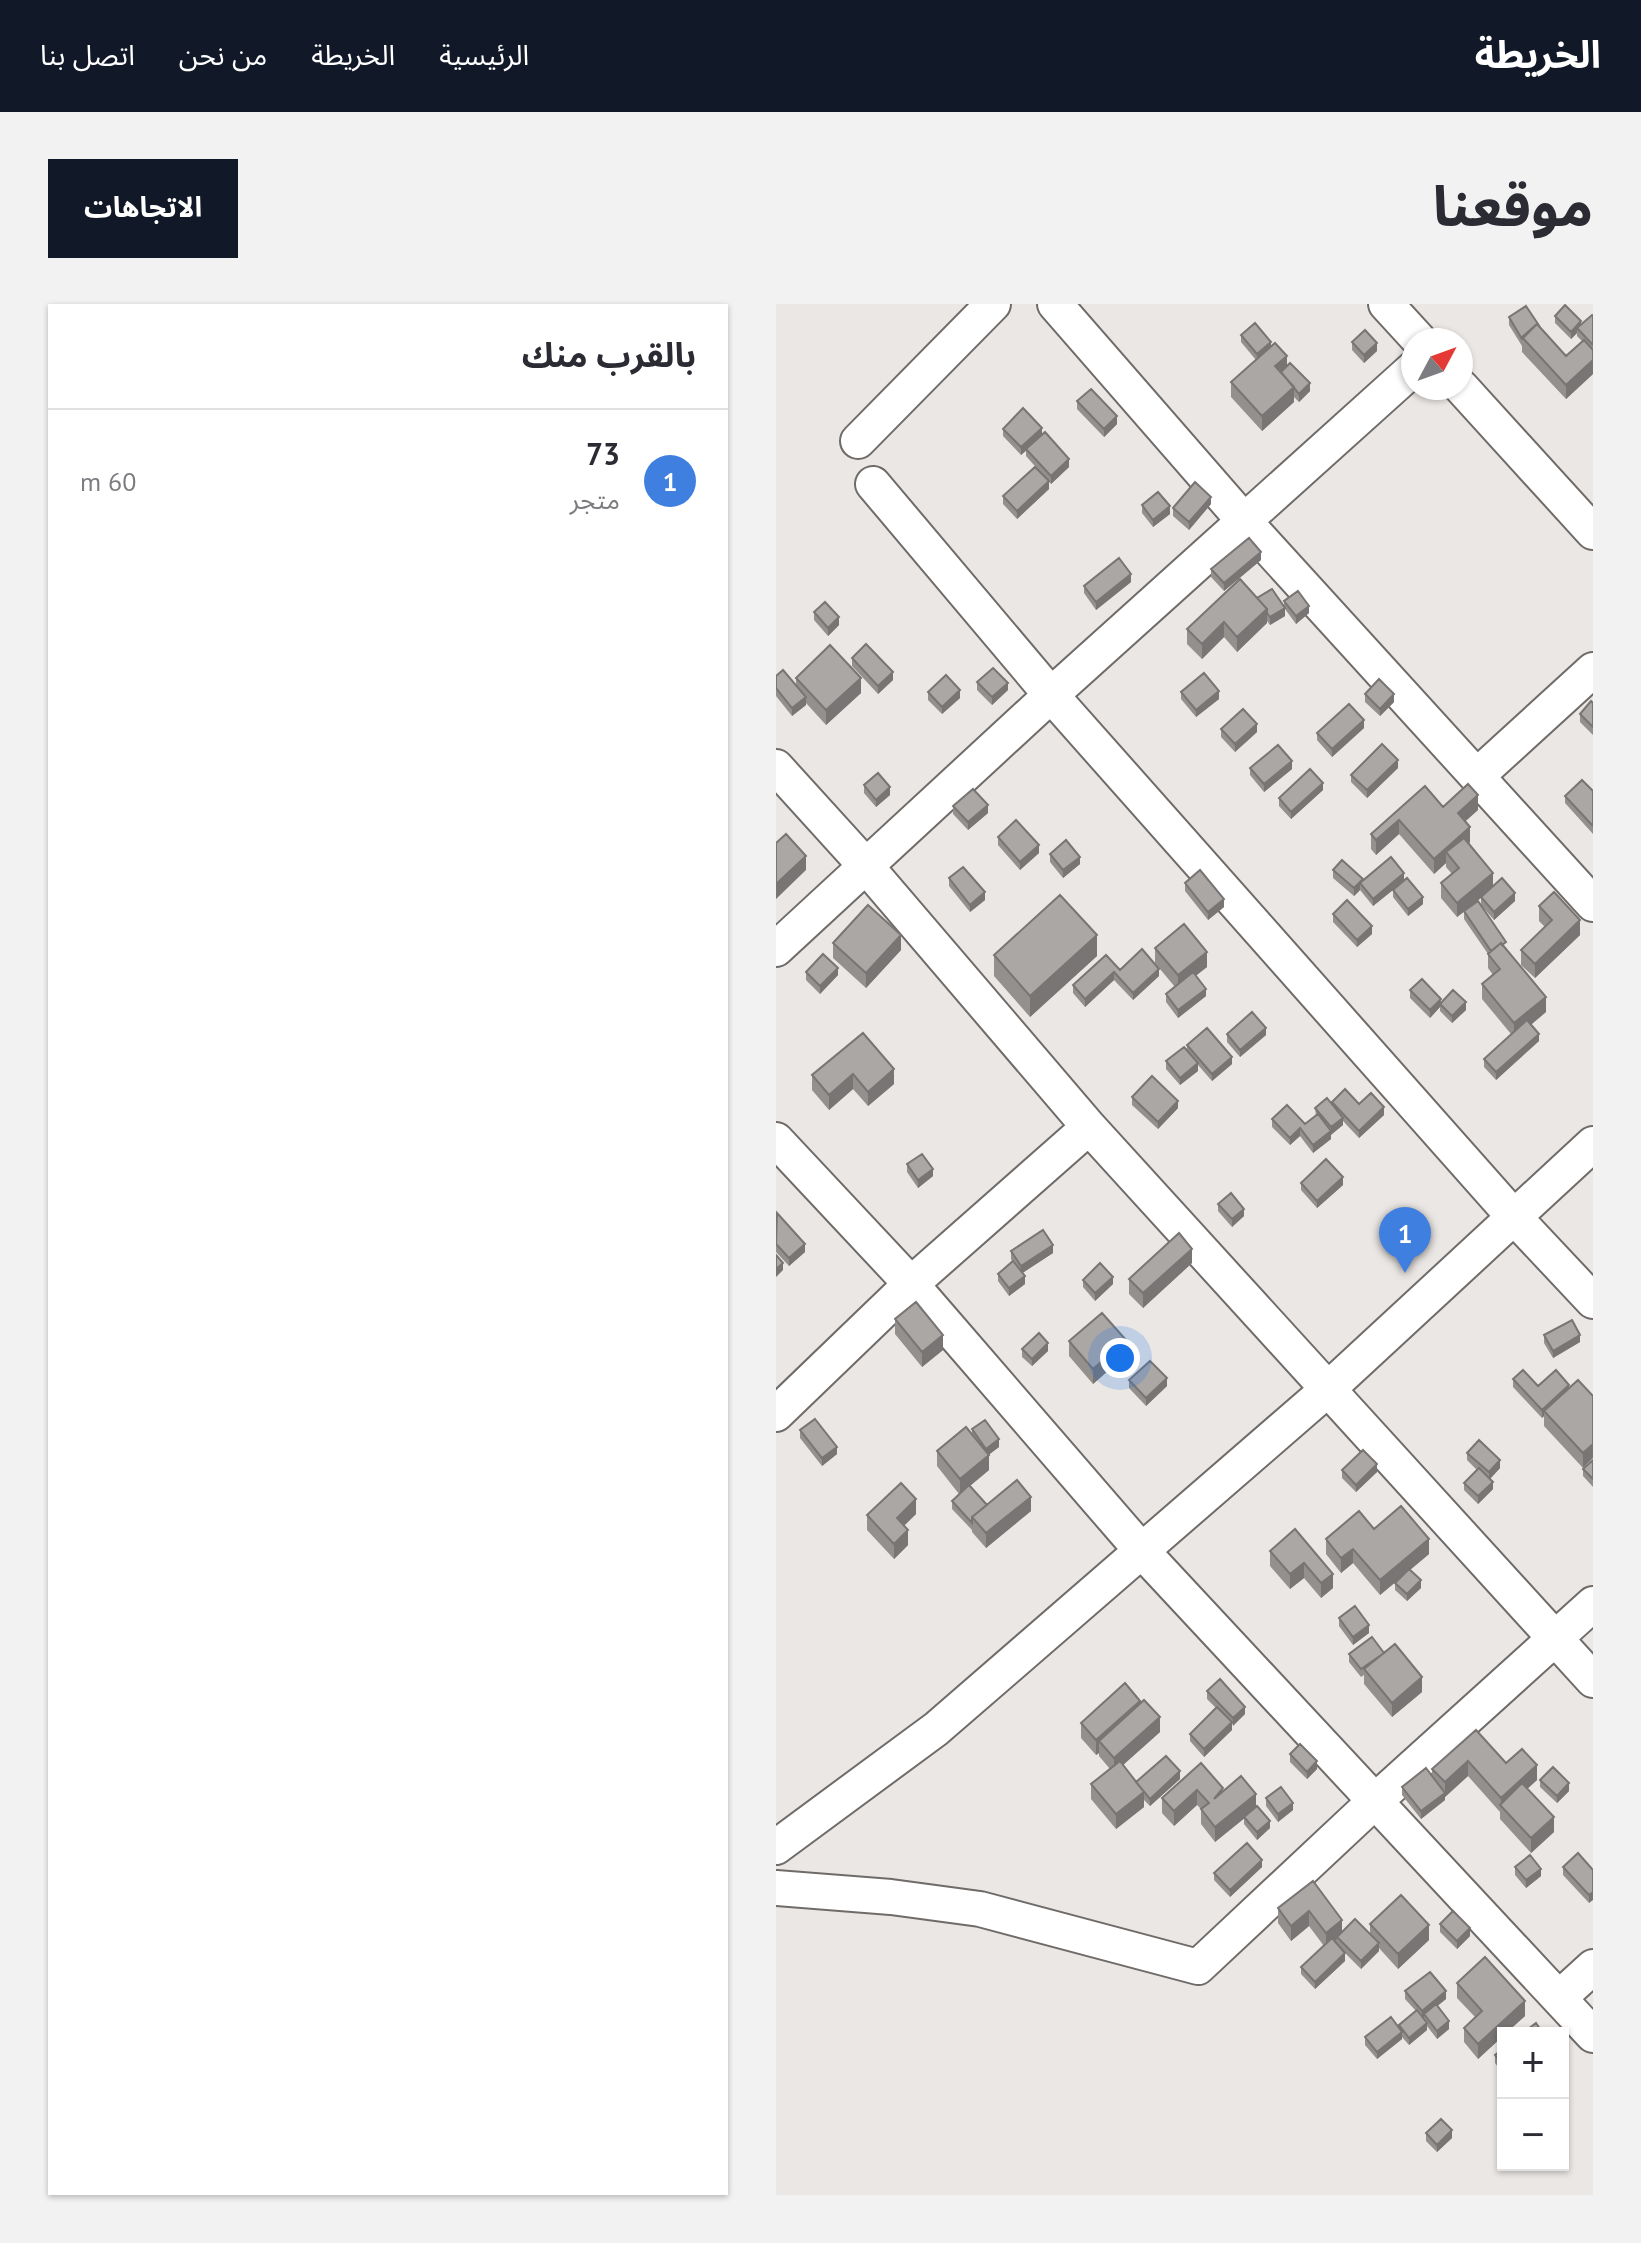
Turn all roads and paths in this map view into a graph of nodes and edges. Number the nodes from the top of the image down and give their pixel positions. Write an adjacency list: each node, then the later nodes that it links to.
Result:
1 (993, 304): 7 (street)
2 (1055, 304): 9 (street)
3 (1386, 304): 4 (street)
4 (1408, 328)
5 (1401, 380): 9 (street)
6 (1473, 400): 10 (street)
7 (858, 441)
8 (873, 484): 12 (street)
9 (1245, 522): 12 (street); 14 (street)
10 (1593, 532)
11 (1593, 670): 14 (street)
12 (1051, 695): 15 (street); 21 (street)
13 (776, 767): 15 (street)
14 (1478, 775): 16 (street)
15 (865, 865): 17 (street); 18 (street)
16 (1593, 904)
17 (776, 949)
18 (1089, 1127): 22 (street); 24 (street)
19 (776, 1140): 22 (street)
20 (1593, 1144): 21 (street)
21 (1514, 1217): 23 (street); 24 (street)
22 (911, 1284): 25 (street); 26 (street)
23 (1593, 1301)
24 (1327, 1390): 26 (street); 28 (street)
25 (776, 1414)
26 (1141, 1550): 30 (street); 31 (street)
27 (1593, 1604): 28 (street)
28 (1556, 1638): 29 (street); 30 (street)
29 (1593, 1680)
30 (1374, 1802): 32 (street); 34 (street)
31 (776, 1847)
32 (776, 1888)
33 (1593, 1967): 34 (street)
34 (1559, 1998): 35 (street)
35 (1593, 2035)

